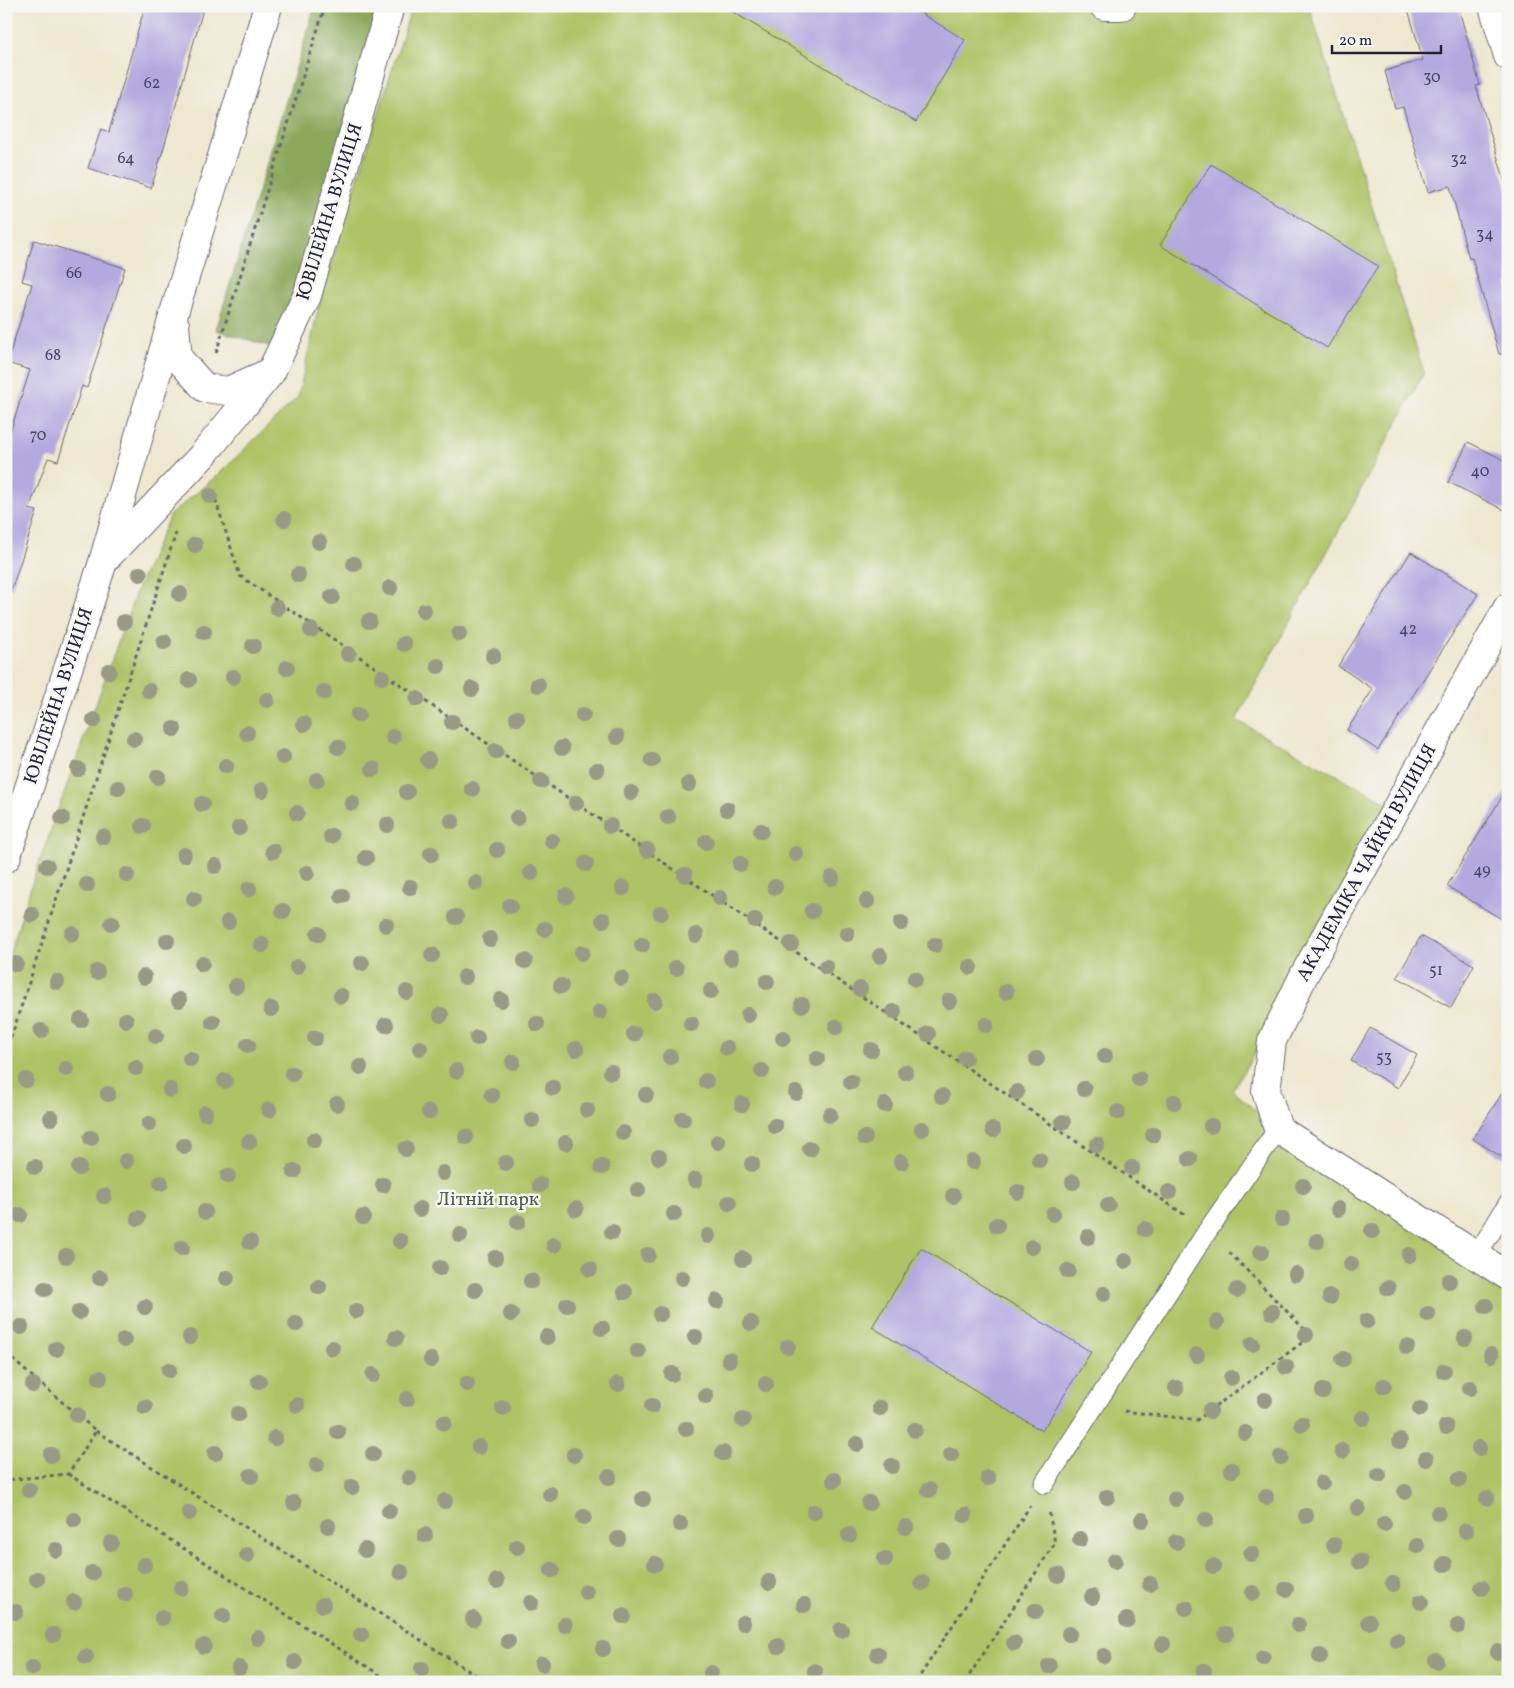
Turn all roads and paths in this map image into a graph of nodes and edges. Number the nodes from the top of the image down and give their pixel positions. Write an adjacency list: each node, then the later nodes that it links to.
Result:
1 (268, 6): 8 (street, ЮВІЛЕЙНА ВУЛИЦЯ)
2 (325, 6): 10 (path)
3 (390, 6): 9 (street, ЮВІЛЕЙНА ВУЛИЦЯ)
4 (1104, 6): 5 (street)
5 (1122, 6)
6 (1493, 6): 7 (street)
7 (1508, 56)
8 (174, 313): 10 (street); 13 (street, ЮВІЛЕЙНА ВУЛИЦЯ)
9 (271, 372): 10 (street); 11 (street, ЮВІЛЕЙНА ВУЛИЦЯ)
10 (205, 388)
11 (202, 456): 13 (street, ЮВІЛЕЙНА ВУЛИЦЯ); 19 (path)
12 (177, 532): 16 (path)
13 (103, 562): 15 (street, ЮВІЛЕЙНА ВУЛИЦЯ)
14 (1508, 607): 17 (street, АКАДЕМІКА ЧАЙКИ ВУЛИЦЯ)
15 (6, 858)
16 (6, 1053)
17 (1278, 1129): 19 (lane); 20 (street)
18 (1508, 1204): 20 (lane)
19 (1208, 1230): 23 (lane); 23 (path)
20 (1477, 1255): 21 (street)
21 (1508, 1276)
22 (6, 1354): 24 (path)
23 (1094, 1408): 27 (lane)
24 (96, 1431): 25 (path); 29 (path)
25 (68, 1474): 26 (path); 28 (path)
26 (6, 1480)
27 (1044, 1484): 30 (path); 31 (path)
28 (391, 1682)
29 (486, 1682)
30 (916, 1682)
31 (965, 1682)

